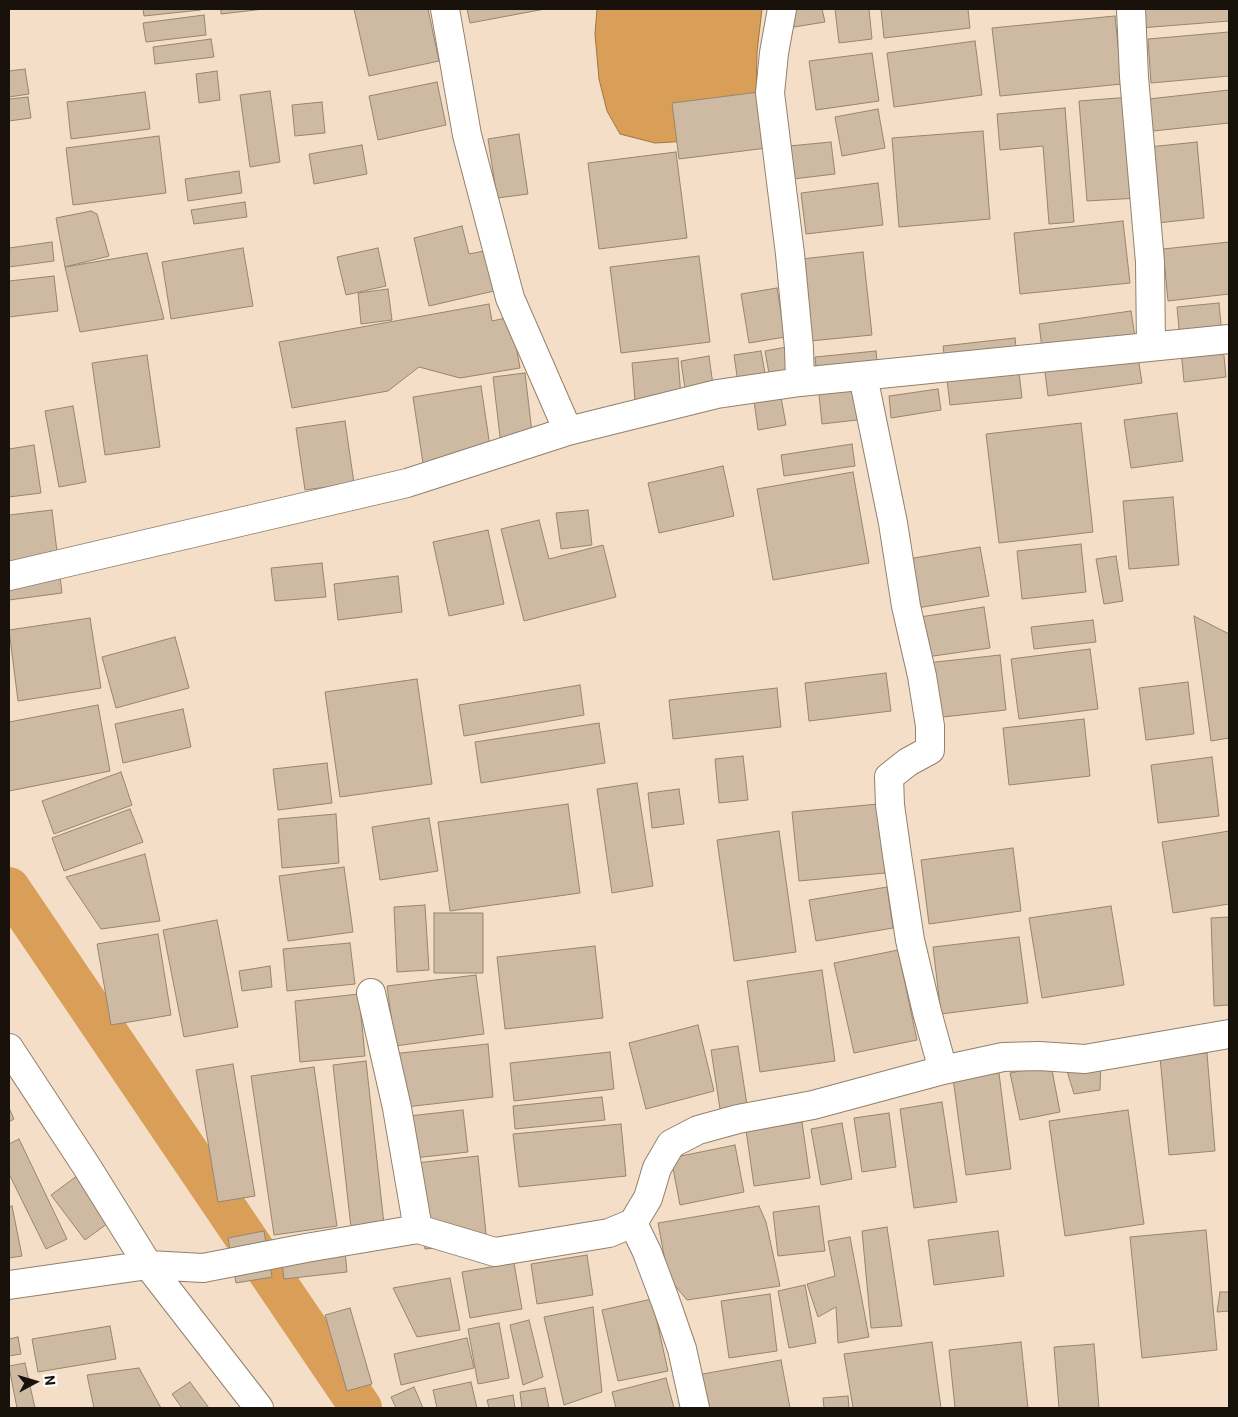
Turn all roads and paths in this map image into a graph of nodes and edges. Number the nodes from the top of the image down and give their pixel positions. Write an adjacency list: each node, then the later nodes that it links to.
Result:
1 (445, 9): 8 (street)
2 (782, 9): 7 (street)
3 (1132, 9): 5 (street)
4 (1229, 339): 5 (street)
5 (1151, 346): 6 (street)
6 (863, 376): 7 (street); 13 (street)
7 (800, 382): 8 (street)
8 (568, 431): 9 (street)
9 (9, 576)
10 (371, 992): 15 (street)
11 (1229, 1034): 13 (street)
12 (9, 1048): 16 (street)
13 (943, 1070): 14 (street)
14 (633, 1223): 15 (street); 19 (street)
15 (418, 1229): 16 (street)
16 (148, 1265): 17 (street); 18 (street)
17 (9, 1286)
18 (259, 1408)
19 (695, 1408)

